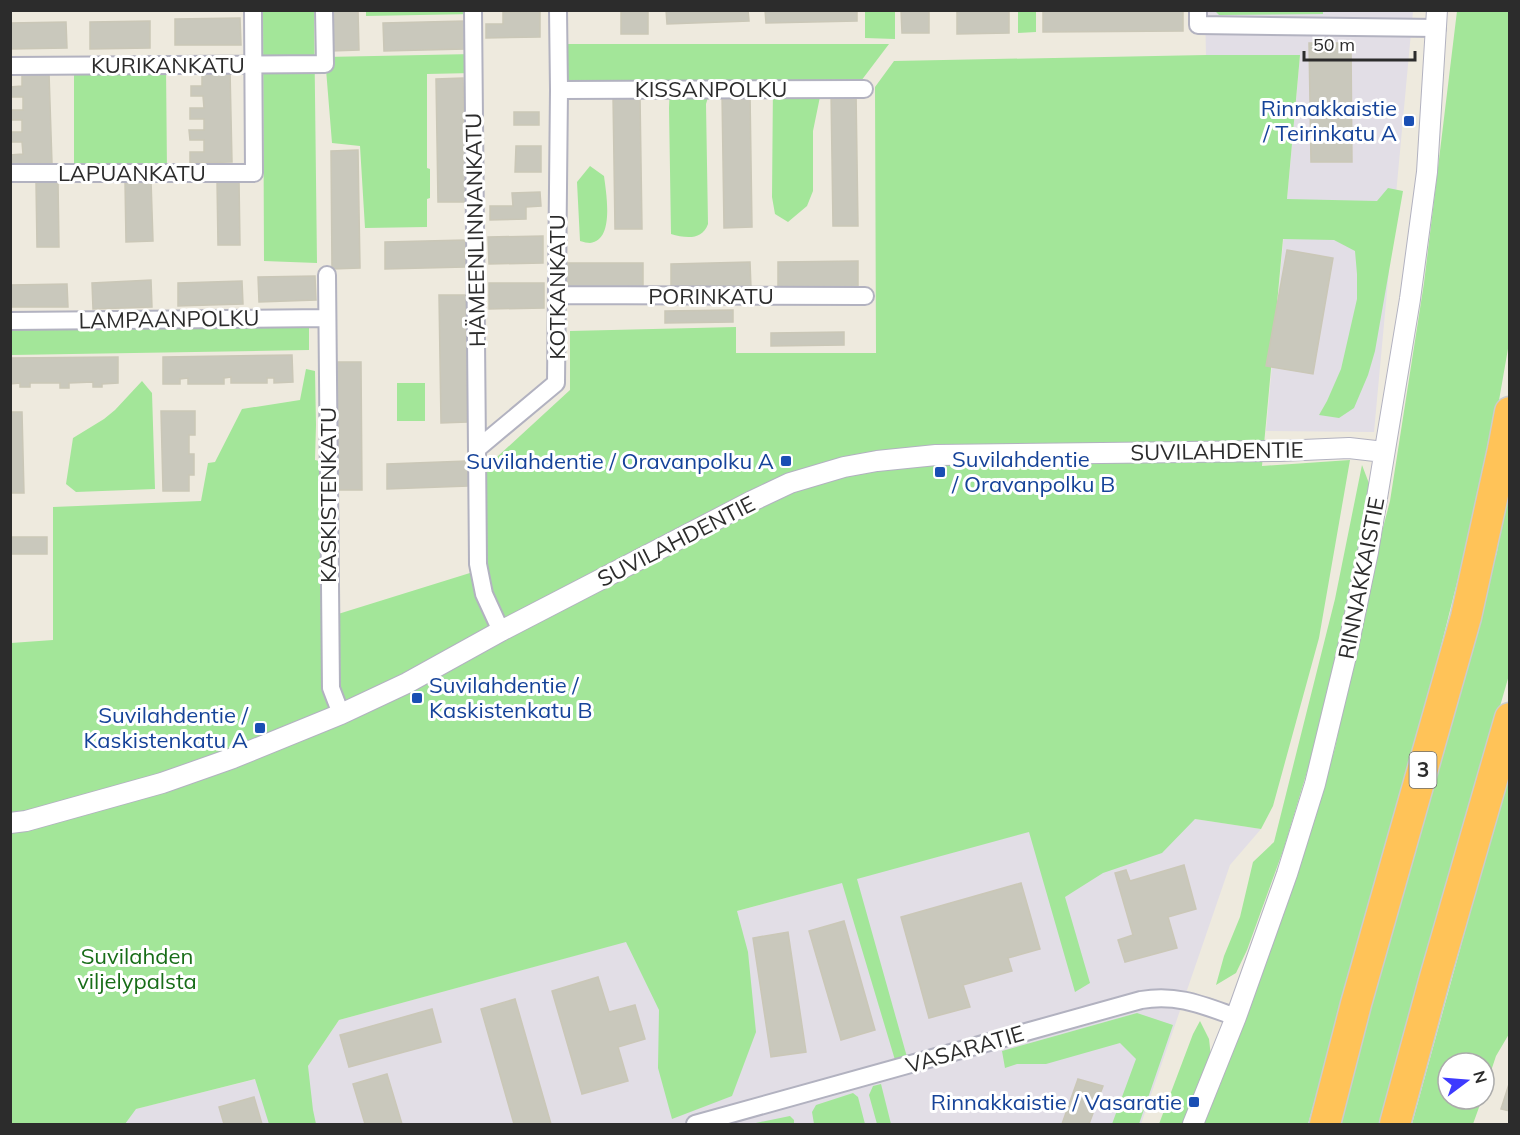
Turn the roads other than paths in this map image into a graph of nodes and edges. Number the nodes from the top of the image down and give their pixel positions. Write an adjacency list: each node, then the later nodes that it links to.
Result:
1 (253, 10): 7 (street)
2 (324, 10): 7 (street, KURIKANKATU)
3 (473, 10): 18 (street, HÄMEENLINNANKATU)
4 (558, 10): 10 (street, KOTKANKATU)
5 (1198, 10): 6 (street)
6 (1437, 19): 19 (street, RINNAKKAISTIE)
7 (253, 64): 8 (street, KURIKANKATU); 11 (street, LAPUANKATU)
8 (10, 66)
9 (864, 89): 10 (street, KISSANPOLKU)
10 (559, 90): 13 (street, KOTKANKATU)
11 (10, 173)
12 (327, 275): 15 (street, KASKISTENKATU)
13 (557, 295): 14 (street, PORINKATU); 18 (street, KOTKANKATU)
14 (865, 296)
15 (327, 318): 16 (street, LAMPAANPOLKU); 21 (street, KASKISTENKATU)
16 (10, 321)
17 (1509, 412): 27 (highway, 3)
18 (477, 449): 20 (street)
19 (1384, 452): 20 (street, SUVILAHDENTIE); 24 (street, RINNAKKAISTIE)
20 (501, 631): 21 (street, SUVILAHDENTIE)
21 (341, 714): 23 (street, SUVILAHDENTIE)
22 (1509, 718): 28 (highway)
23 (10, 824)
24 (1236, 1017): 25 (street, VASARATIE); 26 (street, RINNAKKAISTIE)
25 (695, 1125)
26 (1193, 1125)
27 (1325, 1125)
28 (1395, 1125)

